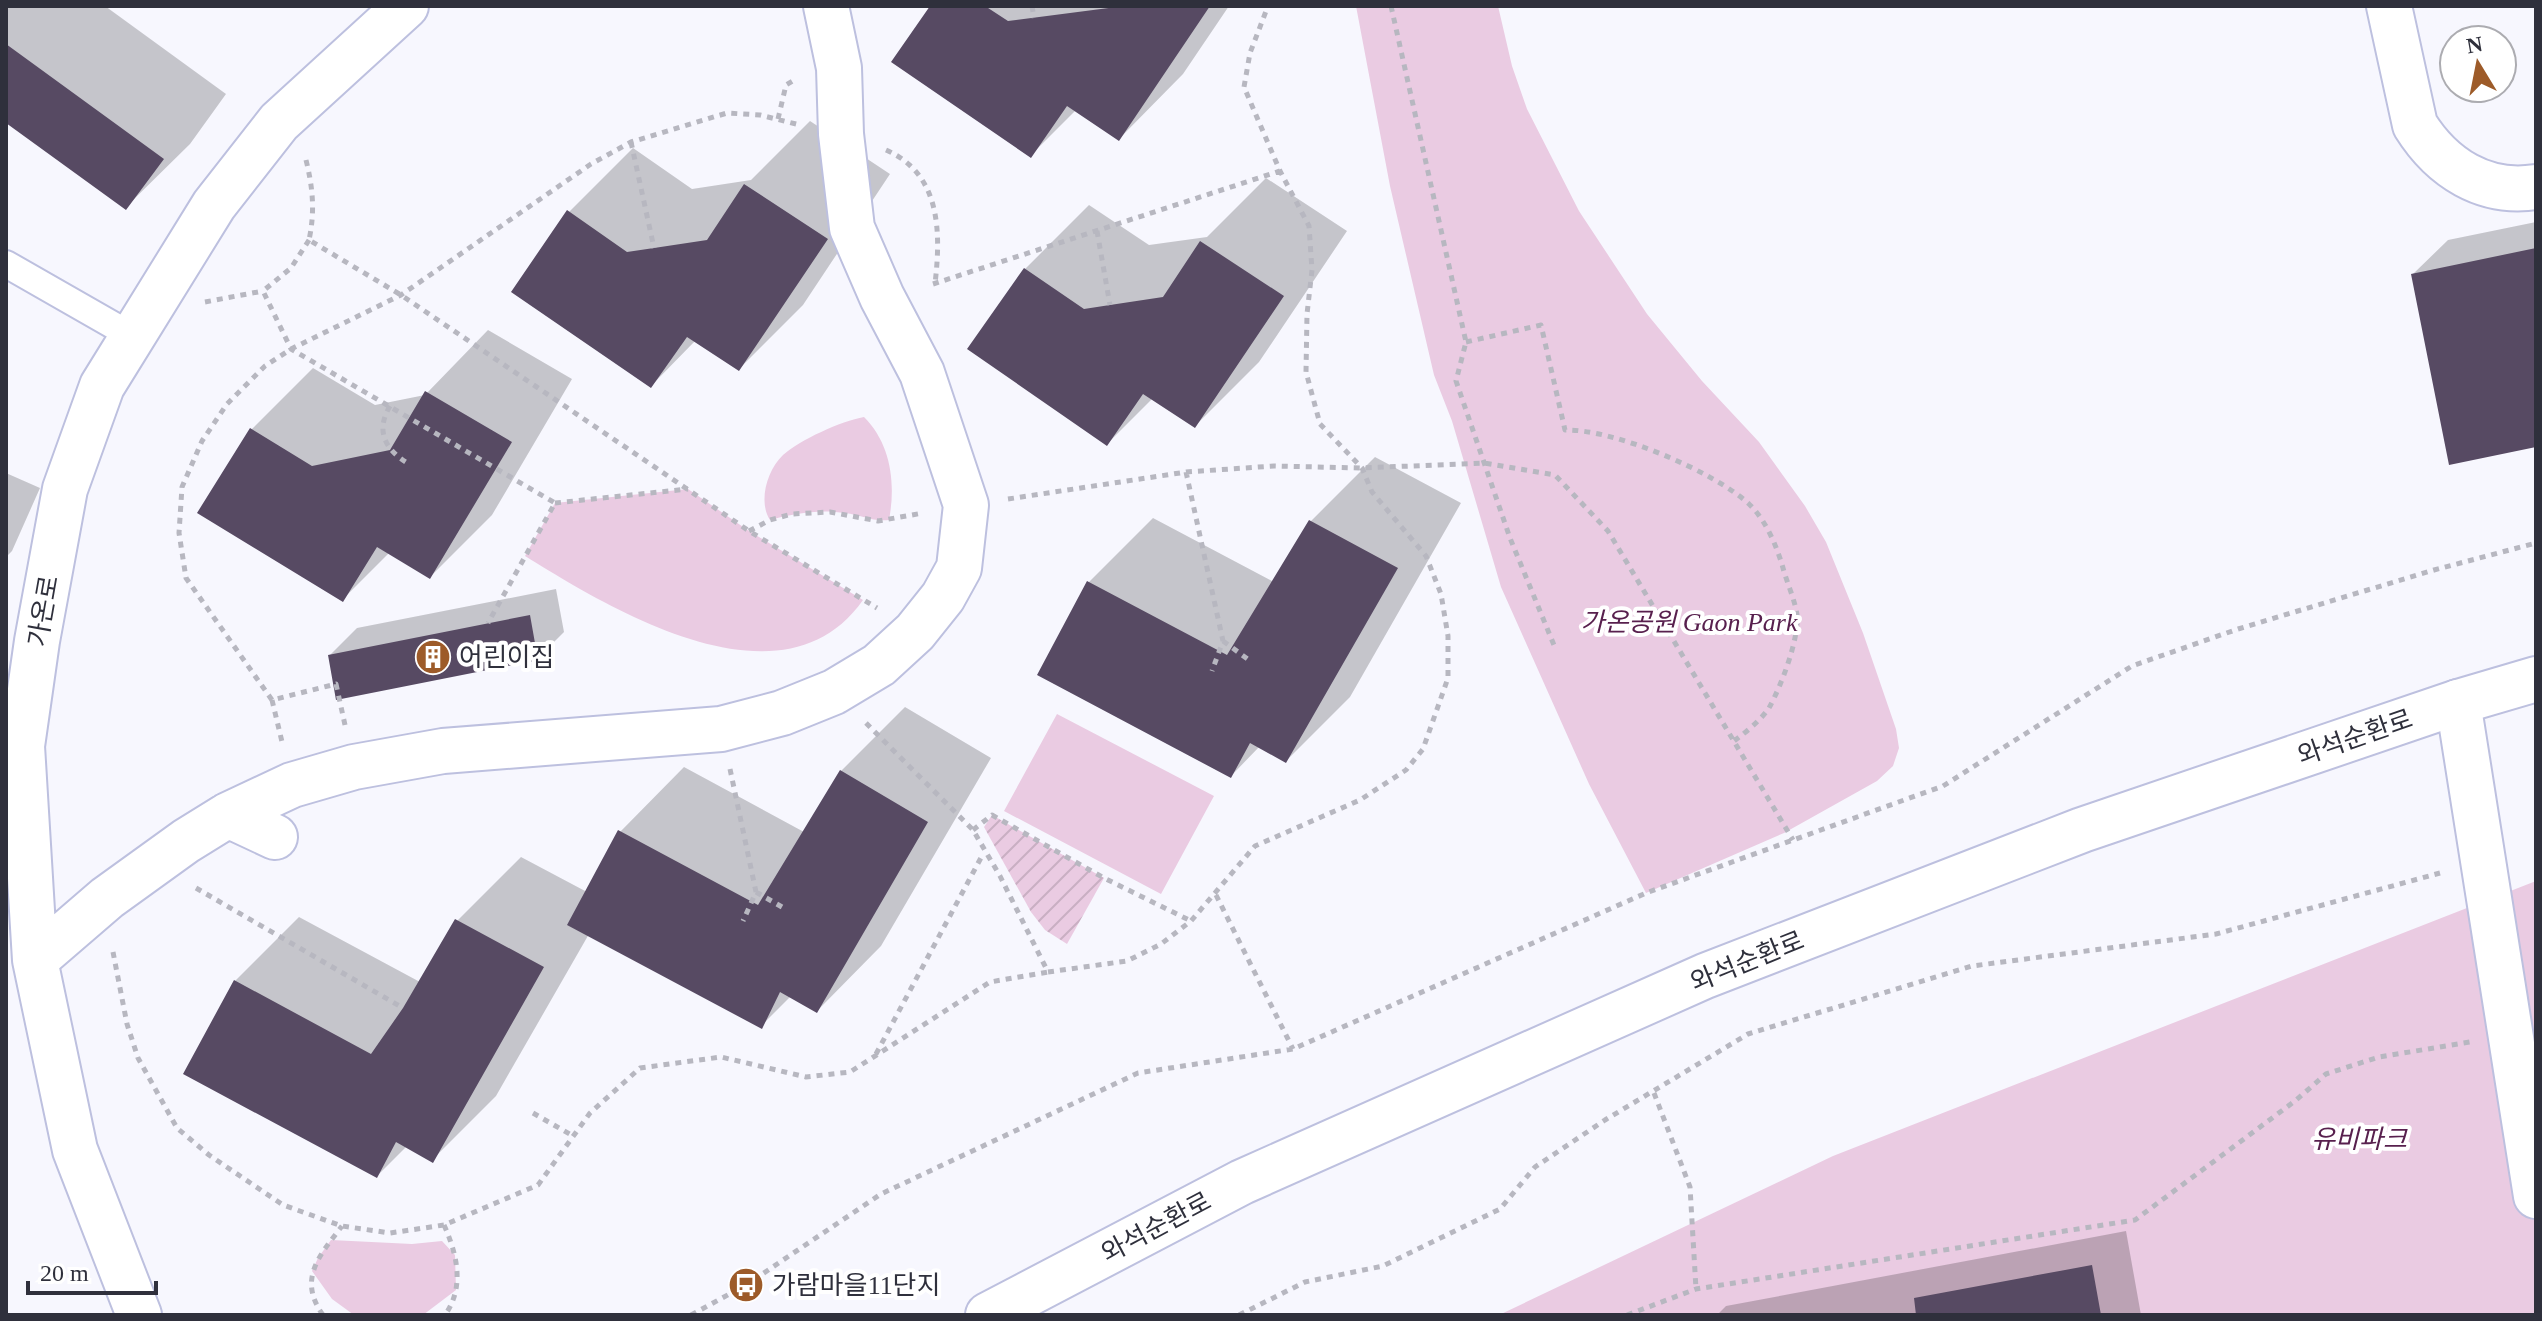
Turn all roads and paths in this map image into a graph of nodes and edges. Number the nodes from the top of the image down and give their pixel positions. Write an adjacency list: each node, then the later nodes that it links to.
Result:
1 (406, 6): 8 (street, 가온로)
2 (826, 6): 9 (street)
3 (1032, 6): 7 (path)
4 (1268, 6): 11 (path)
5 (1391, 6): 22 (path)
6 (2389, 6): 12 (street)
7 (1034, 18)
8 (279, 122): 14 (path); 21 (street, 가온로)
9 (841, 134): 10 (path); 17 (path); 19 (street)
10 (631, 142): 15 (path); 18 (path)
11 (1280, 171): 13 (path); 27 (path)
12 (2536, 187)
13 (1097, 231): 17 (path); 20 (path)
14 (309, 240): 18 (path); 23 (path)
15 (654, 248)
16 (6, 264): 21 (lane)
17 (935, 284): 19 (path)
18 (401, 295): 23 (path); 29 (path)
19 (882, 297): 31 (street)
20 (1110, 305)
21 (132, 336): 59 (street, 가온로)
22 (1466, 342): 25 (path); 45 (path)
23 (291, 349): 24 (path); 41 (path)
24 (390, 406): 26 (path); 30 (path)
25 (1484, 463): 27 (path); 37 (path); 45 (path)
26 (409, 464)
27 (1362, 468): 28 (path); 54 (path)
28 (1186, 472): 31 (path); 36 (path)
29 (688, 489): 30 (path); 32 (path)
30 (555, 503): 34 (path)
31 (966, 505): 32 (path); 35 (street)
32 (749, 531): 35 (path)
33 (2536, 543): 49 (path)
34 (488, 623)
35 (915, 632): 42 (street)
36 (1223, 641): 38 (path); 39 (path)
37 (1556, 650)
38 (1249, 660)
39 (1212, 671)
40 (2536, 679): 43 (street, 와석순환로)
41 (336, 684)
42 (834, 692): 44 (street); 47 (path)
43 (2458, 702): 51 (street); 76 (street, 와석순환로)
44 (721, 729): 46 (street); 53 (path)
45 (1734, 741): 49 (path)
46 (228, 815): 48 (street); 52 (street)
47 (973, 830): 58 (path); 60 (path)
48 (275, 837)
49 (1793, 840): 63 (path)
50 (983, 854): 64 (path)
51 (2484, 861): 62 (street); 65 (path)
52 (156, 865): 55 (street); 61 (path)
53 (756, 892): 56 (path); 57 (path)
54 (1216, 895): 58 (path); 63 (path)
55 (107, 898): 59 (street); 70 (path)
56 (782, 907)
57 (743, 921)
58 (1191, 921): 60 (path)
59 (35, 960): 72 (street, 가온로)
60 (1048, 972): 64 (path)
61 (403, 1008)
62 (2513, 1036): 68 (street); 71 (path)
63 (1293, 1049): 75 (path)
64 (875, 1056): 67 (path)
65 (1654, 1093): 71 (path); 77 (path)
66 (533, 1113): 67 (path)
67 (573, 1136): 69 (path)
68 (2536, 1196)
69 (444, 1225): 70 (path); 74 (path)
70 (342, 1226): 73 (path)
71 (1696, 1289): 78 (path)
72 (139, 1315)
73 (323, 1315)
74 (445, 1315)
75 (691, 1315)
76 (988, 1315)
77 (1239, 1315)
78 (1627, 1315)

